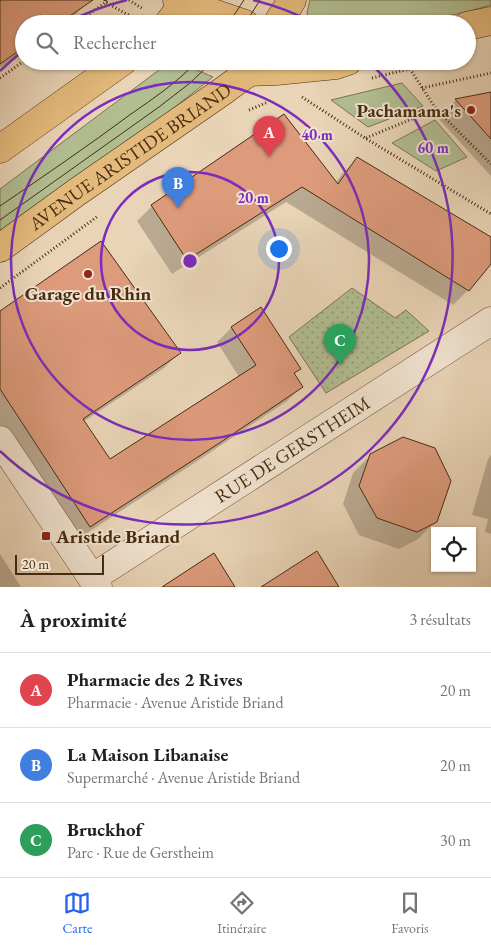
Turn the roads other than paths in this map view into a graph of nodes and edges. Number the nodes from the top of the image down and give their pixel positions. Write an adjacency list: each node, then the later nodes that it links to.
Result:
1 (292, 0): 4 (main road)
2 (181, 5): 3 (main road)
3 (215, 15)
4 (283, 15)
5 (491, 21): 6 (main road)
6 (476, 24)
7 (110, 70): 11 (main road)
8 (249, 70): 12 (main road, AVENUE ARISTIDE BRIAND)
9 (270, 70): 10 (main road)
10 (286, 70)
11 (0, 149)
12 (0, 248)
13 (491, 321): 15 (street, RUE DE GERSTHEIM)
14 (0, 440): 15 (street)
15 (95, 582)

